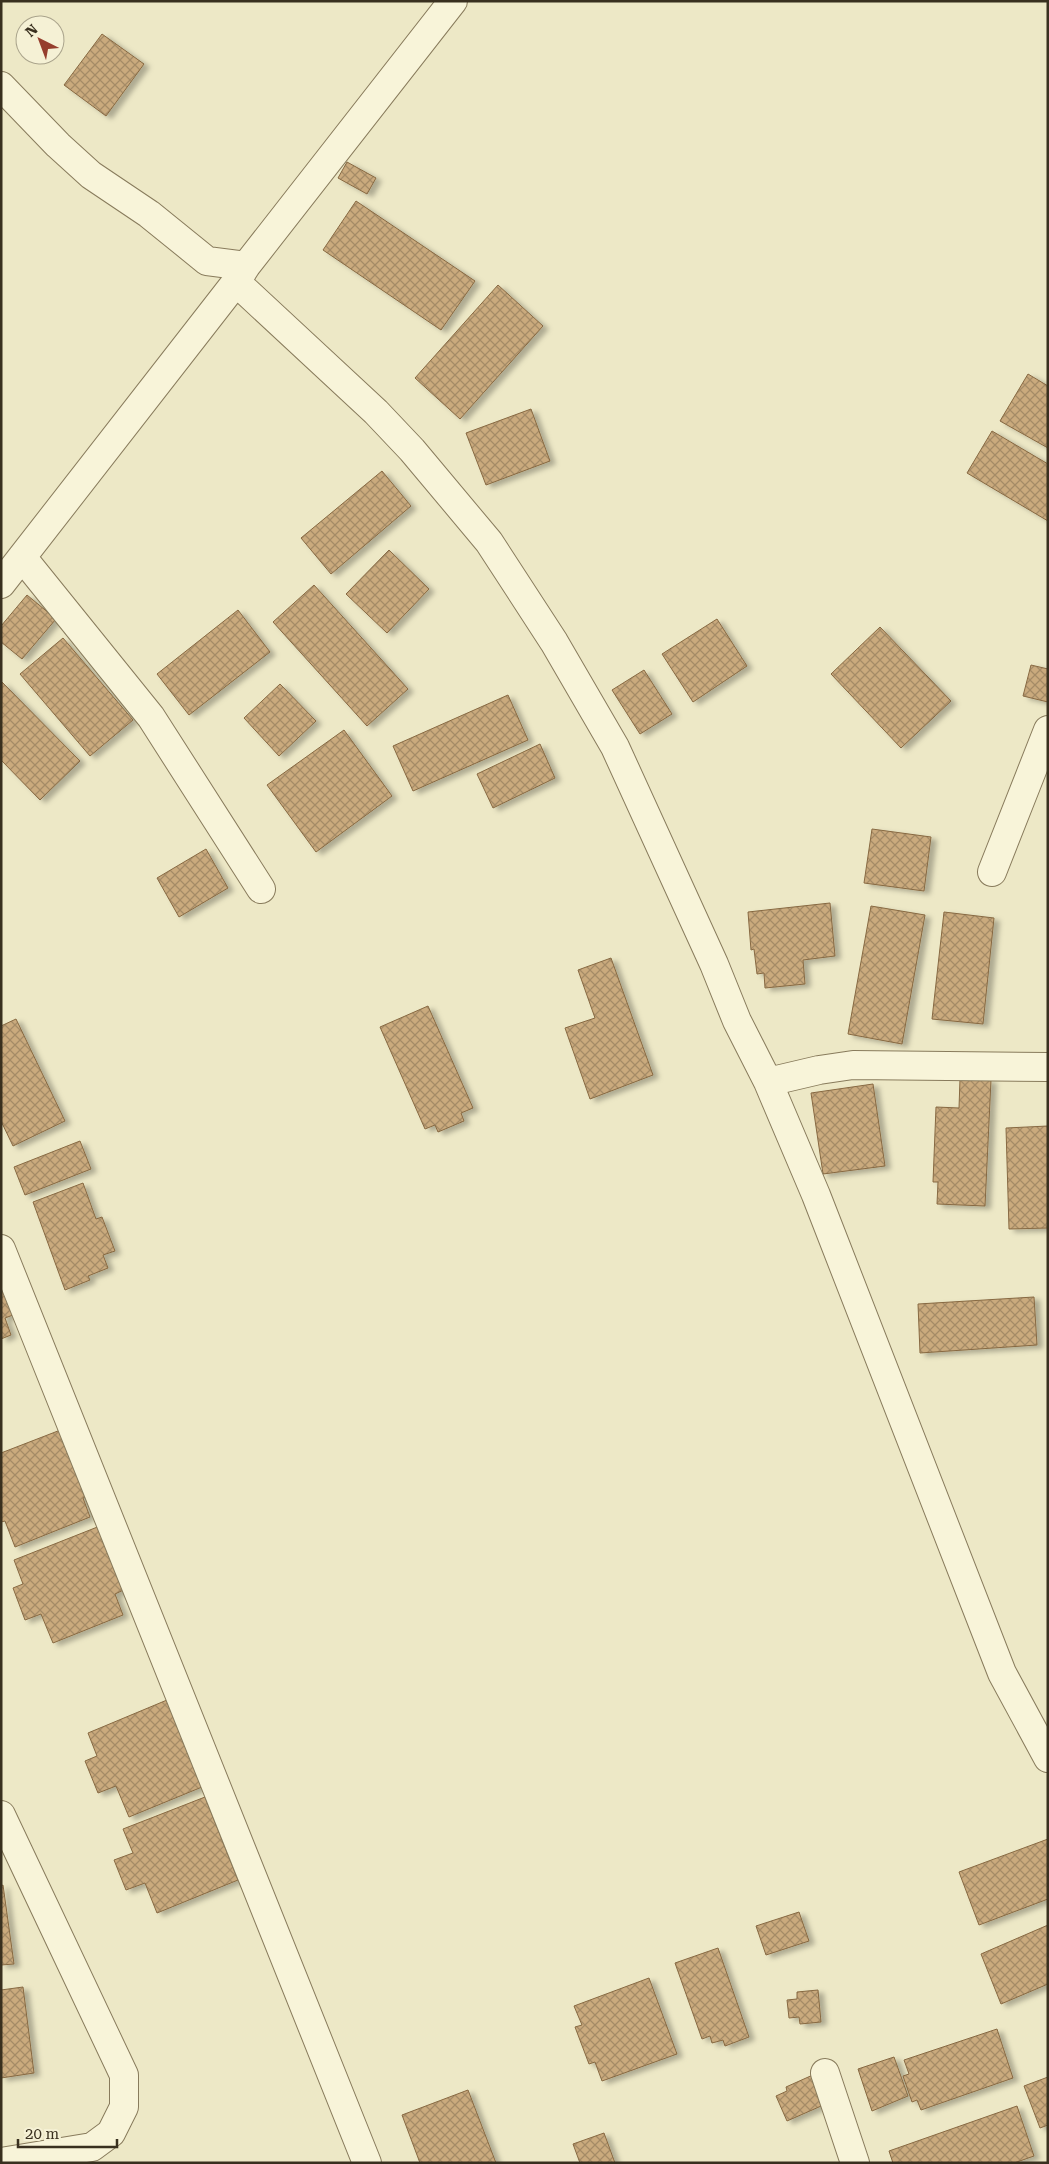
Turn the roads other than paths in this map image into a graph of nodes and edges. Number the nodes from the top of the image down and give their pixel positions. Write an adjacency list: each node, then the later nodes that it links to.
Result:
1 (453, 1): 3 (street)
2 (1, 86): 3 (street)
3 (241, 274): 4 (street); 10 (street)
4 (22, 557): 5 (street); 8 (street)
5 (1, 584)
6 (1048, 730): 7 (street)
7 (992, 872)
8 (261, 889)
9 (1048, 1067): 10 (street)
10 (768, 1082): 12 (street)
11 (1, 1249): 16 (street)
12 (1048, 1758)
13 (1, 1815): 15 (street)
14 (826, 2073): 17 (street)
15 (1, 2162)
16 (367, 2163)
17 (855, 2163)

